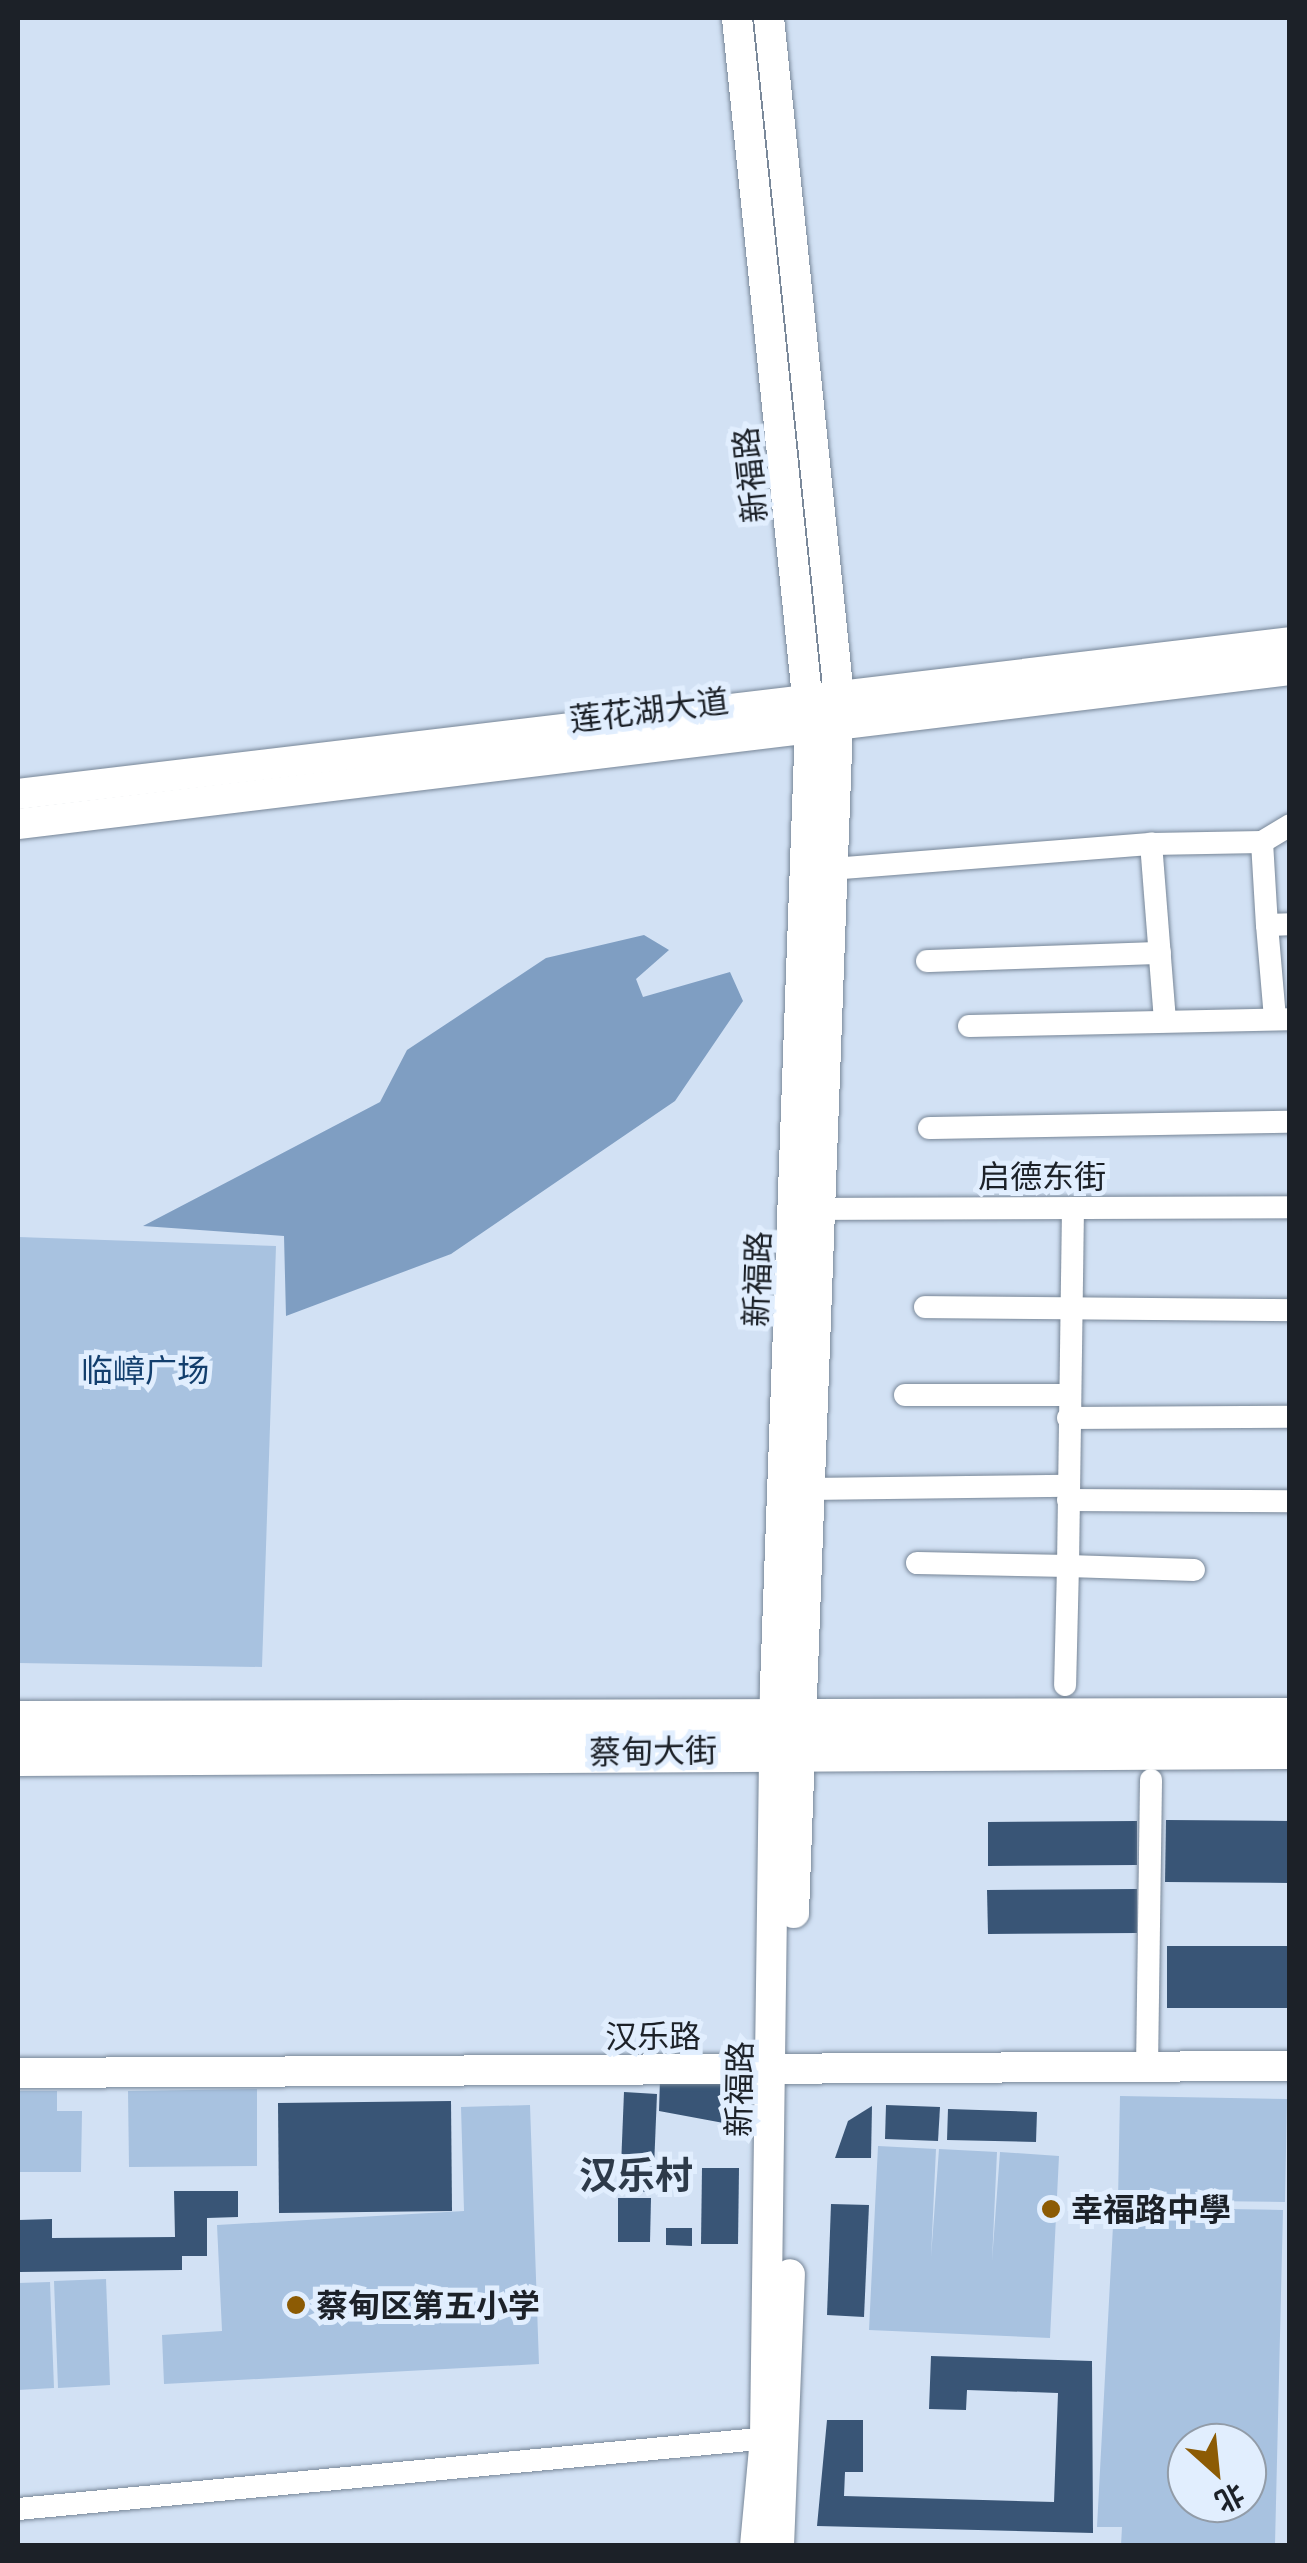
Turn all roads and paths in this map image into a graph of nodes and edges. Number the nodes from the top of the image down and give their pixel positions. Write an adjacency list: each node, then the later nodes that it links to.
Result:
1 (737, 18): 5 (street, 新福路)
2 (769, 18): 5 (street, 新福路)
3 (1290, 642): 5 (street, 莲花湖大道)
4 (1290, 670): 5 (street, 莲花湖大道)
5 (823, 711): 6 (street, 莲花湖大道); 7 (street, 莲花湖大道); 11 (street, 新福路); 22 (street, 新福路)
6 (18, 794)
7 (18, 824)
8 (1290, 826): 9 (street)
9 (1262, 842): 10 (street); 12 (street)
10 (1151, 844): 11 (street); 13 (street)
11 (831, 869): 22 (street, 新福路)
12 (1278, 924): 15 (street)
13 (1160, 953): 14 (street); 16 (street)
14 (927, 961)
15 (1282, 1019): 16 (street)
16 (1165, 1021): 17 (street)
17 (968, 1026)
18 (1290, 1122): 19 (street)
19 (929, 1128)
20 (1290, 1207): 21 (street, 启德东街)
21 (1072, 1208): 22 (street, 启德东街); 24 (street)
22 (806, 1209): 29 (street, 新福路); 38 (street, 新福路)
23 (925, 1307): 24 (street)
24 (1068, 1308): 25 (street); 27 (street)
25 (1290, 1310)
26 (905, 1394): 27 (street)
27 (1068, 1406): 28 (street); 30 (street)
28 (1290, 1417)
29 (808, 1489): 30 (street); 38 (street, 新福路)
30 (1068, 1493): 31 (street); 33 (street)
31 (1290, 1501)
32 (917, 1563): 33 (street)
33 (1068, 1566): 34 (street); 35 (street)
34 (1194, 1570)
35 (1065, 1685)
36 (1290, 1717): 38 (main road, 蔡甸大街)
37 (18, 1720): 38 (main road, 蔡甸大街)
38 (786, 1734): 39 (main road, 蔡甸大街); 40 (main road, 蔡甸大街); 44 (street, 新福路)
39 (1290, 1750)
40 (18, 1757)
41 (1151, 1780): 43 (street)
42 (1290, 2066): 43 (street, 汉乐路)
43 (1146, 2068): 44 (street, 汉乐路)
44 (784, 2071): 45 (street, 汉乐路); 46 (street, 新福路)
45 (18, 2072)
46 (776, 2437): 47 (street); 48 (street, 新福路); 49 (street, 新福路)
47 (18, 2509)
48 (755, 2546)
49 (779, 2546)

